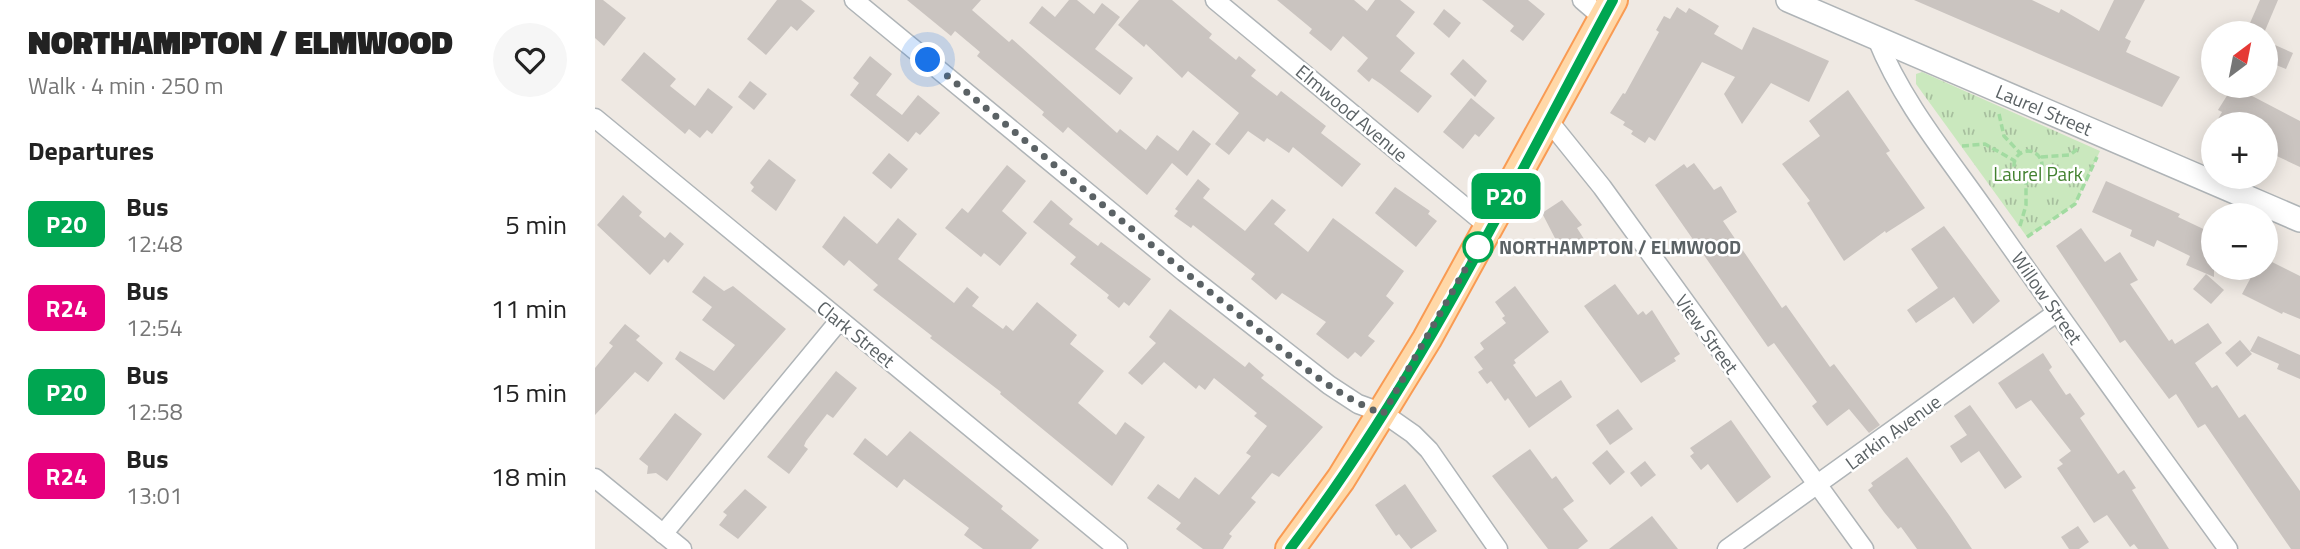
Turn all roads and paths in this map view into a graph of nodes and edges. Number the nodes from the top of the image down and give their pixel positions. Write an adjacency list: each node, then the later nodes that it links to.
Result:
1 (854, 0): 23 (street)
2 (1215, 0): 18 (street, Elmwood Avenue)
3 (1581, 0): 5 (street)
4 (1788, 0): 6 (street, Laurel Street)
5 (1608, 9): 9 (main road)
6 (1877, 39): 17 (street, Laurel Street); 21 (street, Willow Street)
7 (1999, 112): 12 (path)
8 (595, 118): 22 (street, Clark Street)
9 (1548, 120): 18 (main road); 25 (street, View Street)
10 (1962, 146): 15 (path)
11 (2080, 147): 14 (path)
12 (2020, 153): 14 (path); 15 (path)
13 (2098, 155): 20 (path)
14 (2041, 158): 16 (path)
15 (2015, 161): 16 (path)
16 (2026, 178): 19 (path)
17 (2300, 220)
18 (1489, 227): 23 (main road)
19 (2020, 227)
20 (2027, 237)
21 (2056, 313): 25 (street, Larkin Avenue); 33 (street, Willow Street)
22 (839, 321): 26 (street); 28 (street, Clark Street)
23 (1383, 414): 29 (main road); 30 (street)
24 (595, 478): 26 (street)
25 (1818, 486): 31 (street, Larkin Avenue); 32 (street, View Street)
26 (663, 534): 27 (street)
27 (682, 549)
28 (1118, 549)
29 (1290, 549)
30 (1498, 549)
31 (1727, 549)
32 (1864, 549)
33 (2228, 549)

